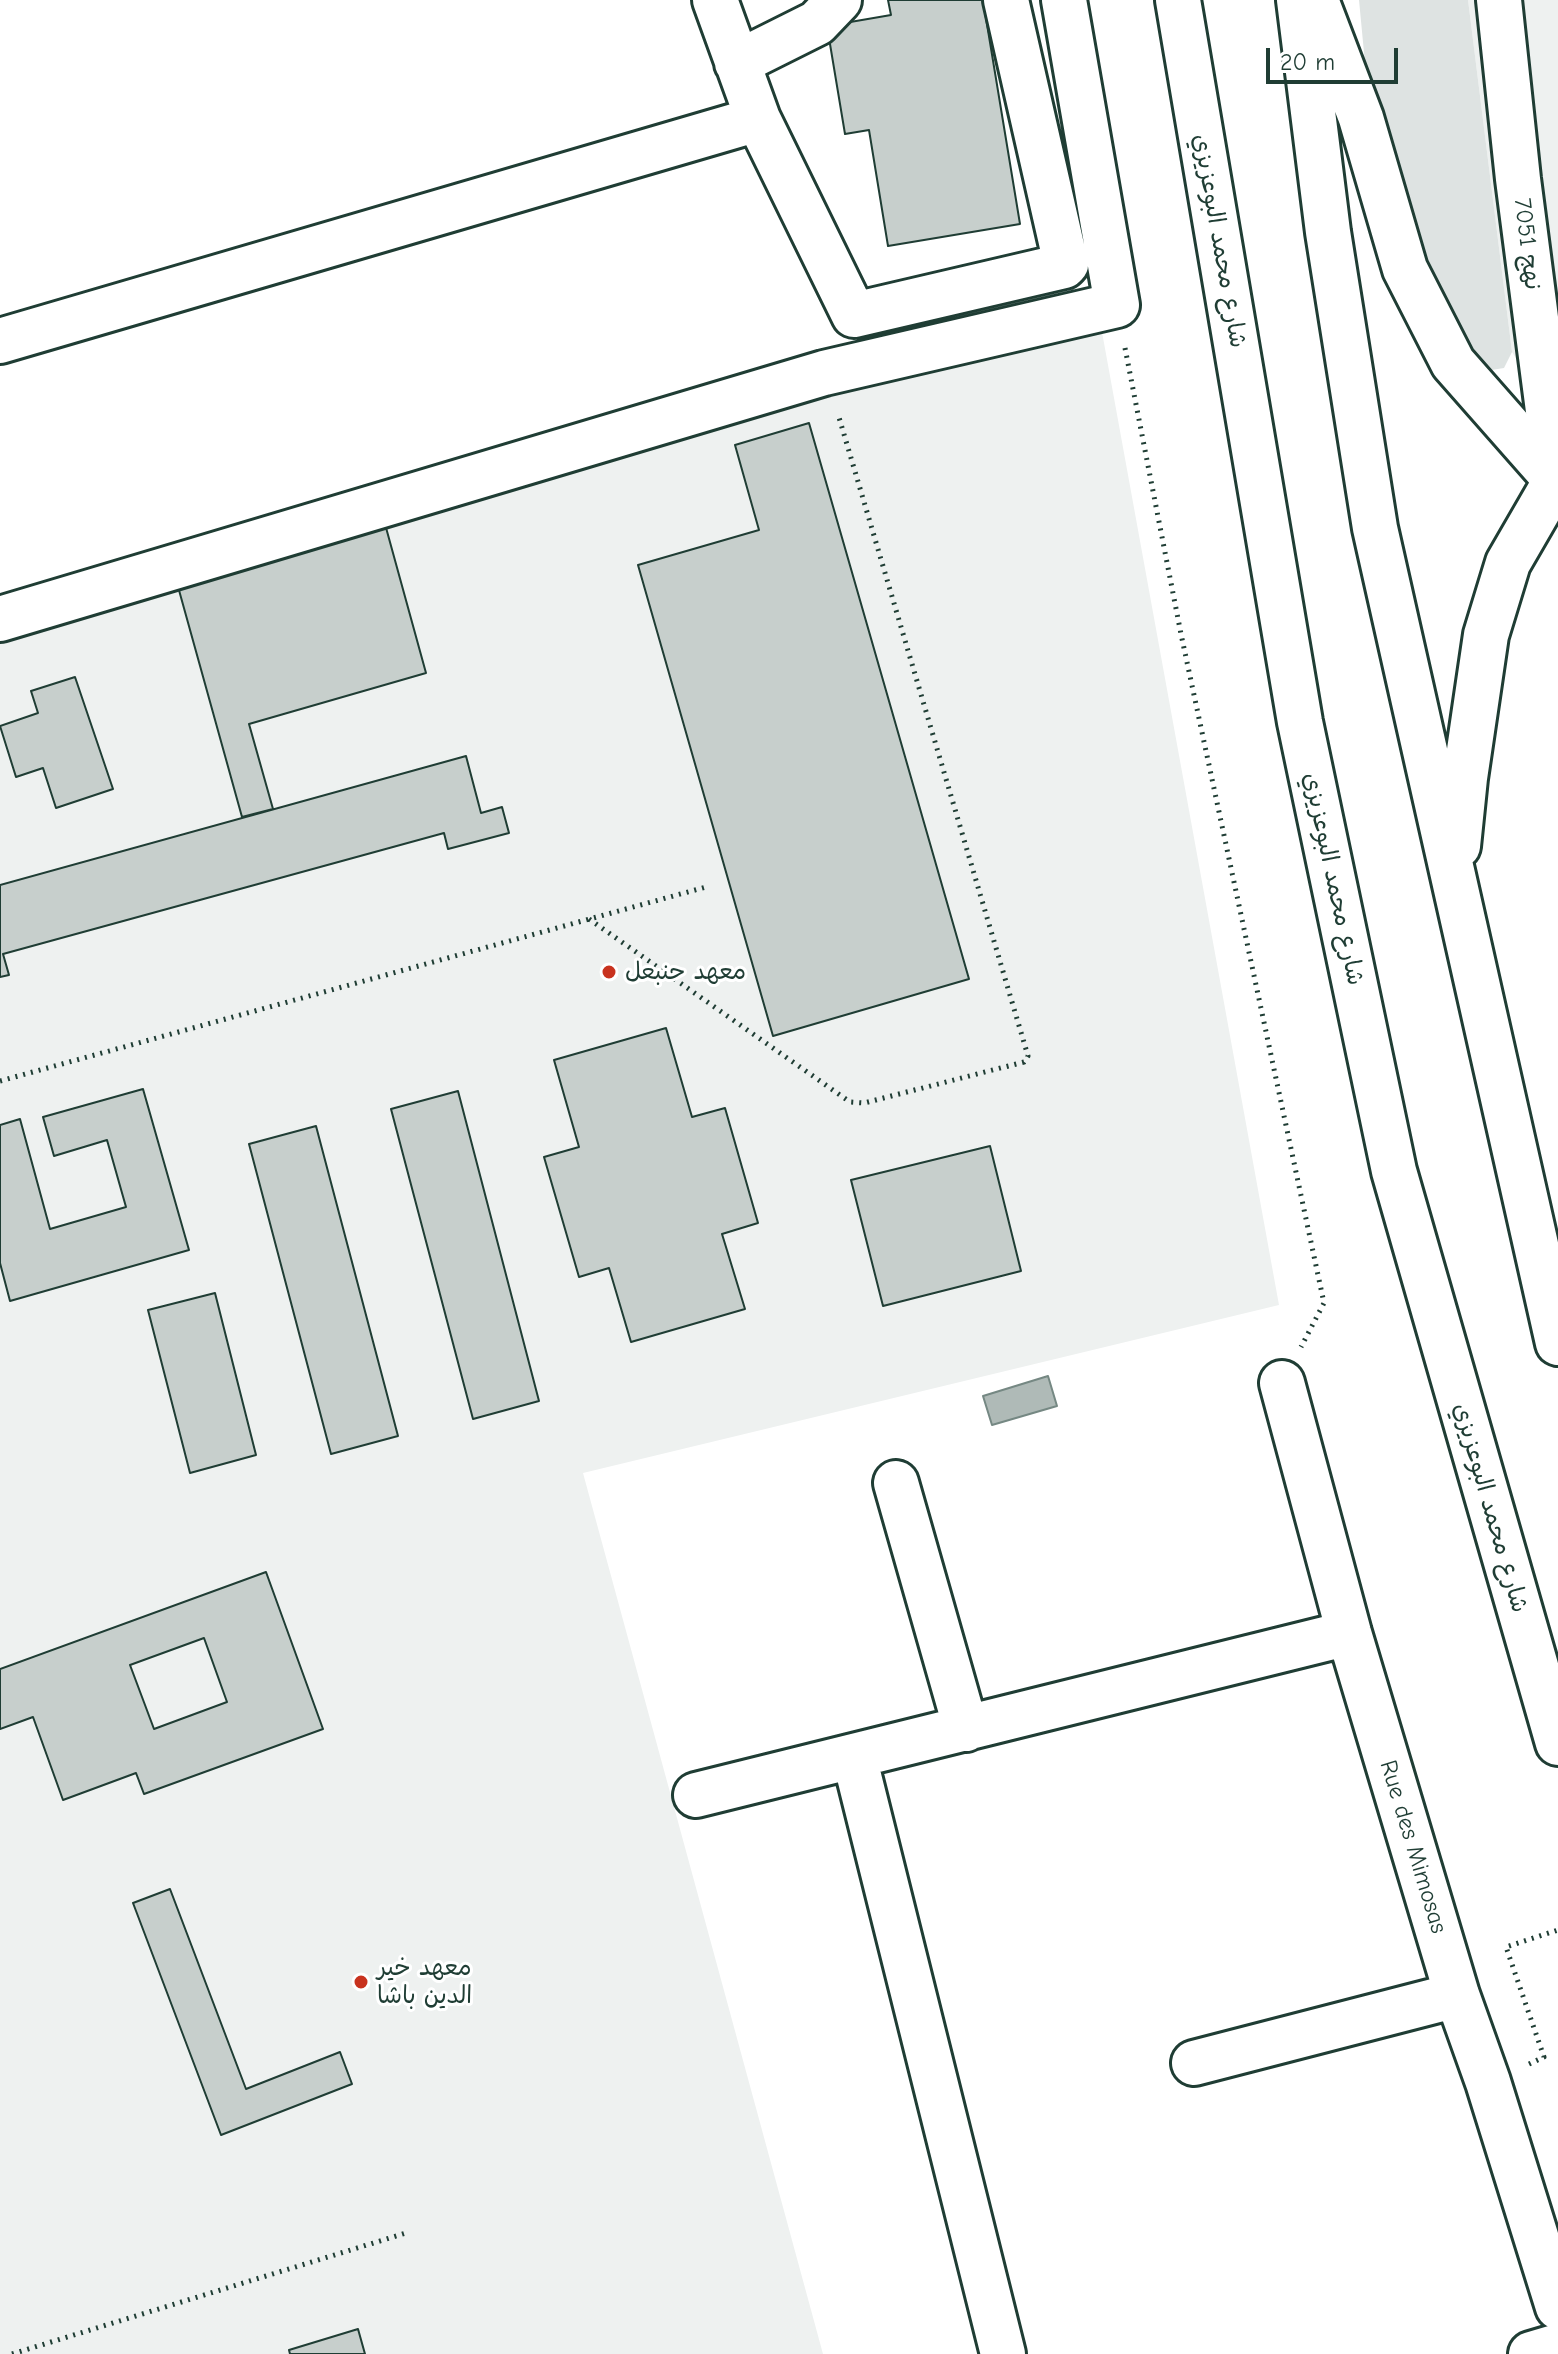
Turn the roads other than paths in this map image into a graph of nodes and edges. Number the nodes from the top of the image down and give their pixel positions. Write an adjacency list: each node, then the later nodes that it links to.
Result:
1 (715, 0): 9 (main road)
2 (839, 0): 9 (main road)
3 (1006, 0): 10 (main road)
4 (1064, 0): 13 (main road)
5 (1178, 0): 20 (main road, شارع محمد البوعزيزي)
6 (1299, 0): 14 (main road)
7 (1316, 0): 12 (main road)
8 (1499, 0): 12 (main road, نهج 7051)
9 (737, 63): 10 (main road)
10 (758, 119): 11 (main road)
11 (0, 341)
12 (1557, 483): 14 (main road)
13 (0, 619)
14 (1454, 884): 15 (main road)
15 (1558, 1343)
16 (1282, 1383): 18 (main road, Rue des Mimosas)
17 (896, 1483): 19 (main road)
18 (1349, 1633): 19 (main road); 23 (main road, Rue des Mimosas)
19 (966, 1729): 21 (main road)
20 (1556, 1738)
21 (854, 1756): 22 (main road); 27 (main road)
22 (696, 1795)
23 (1457, 1995): 24 (main road); 25 (main road, Rue des Mimosas)
24 (1194, 2063)
25 (1558, 2307)
26 (1558, 2346): 28 (main road)
27 (1003, 2354)
28 (1531, 2354)

